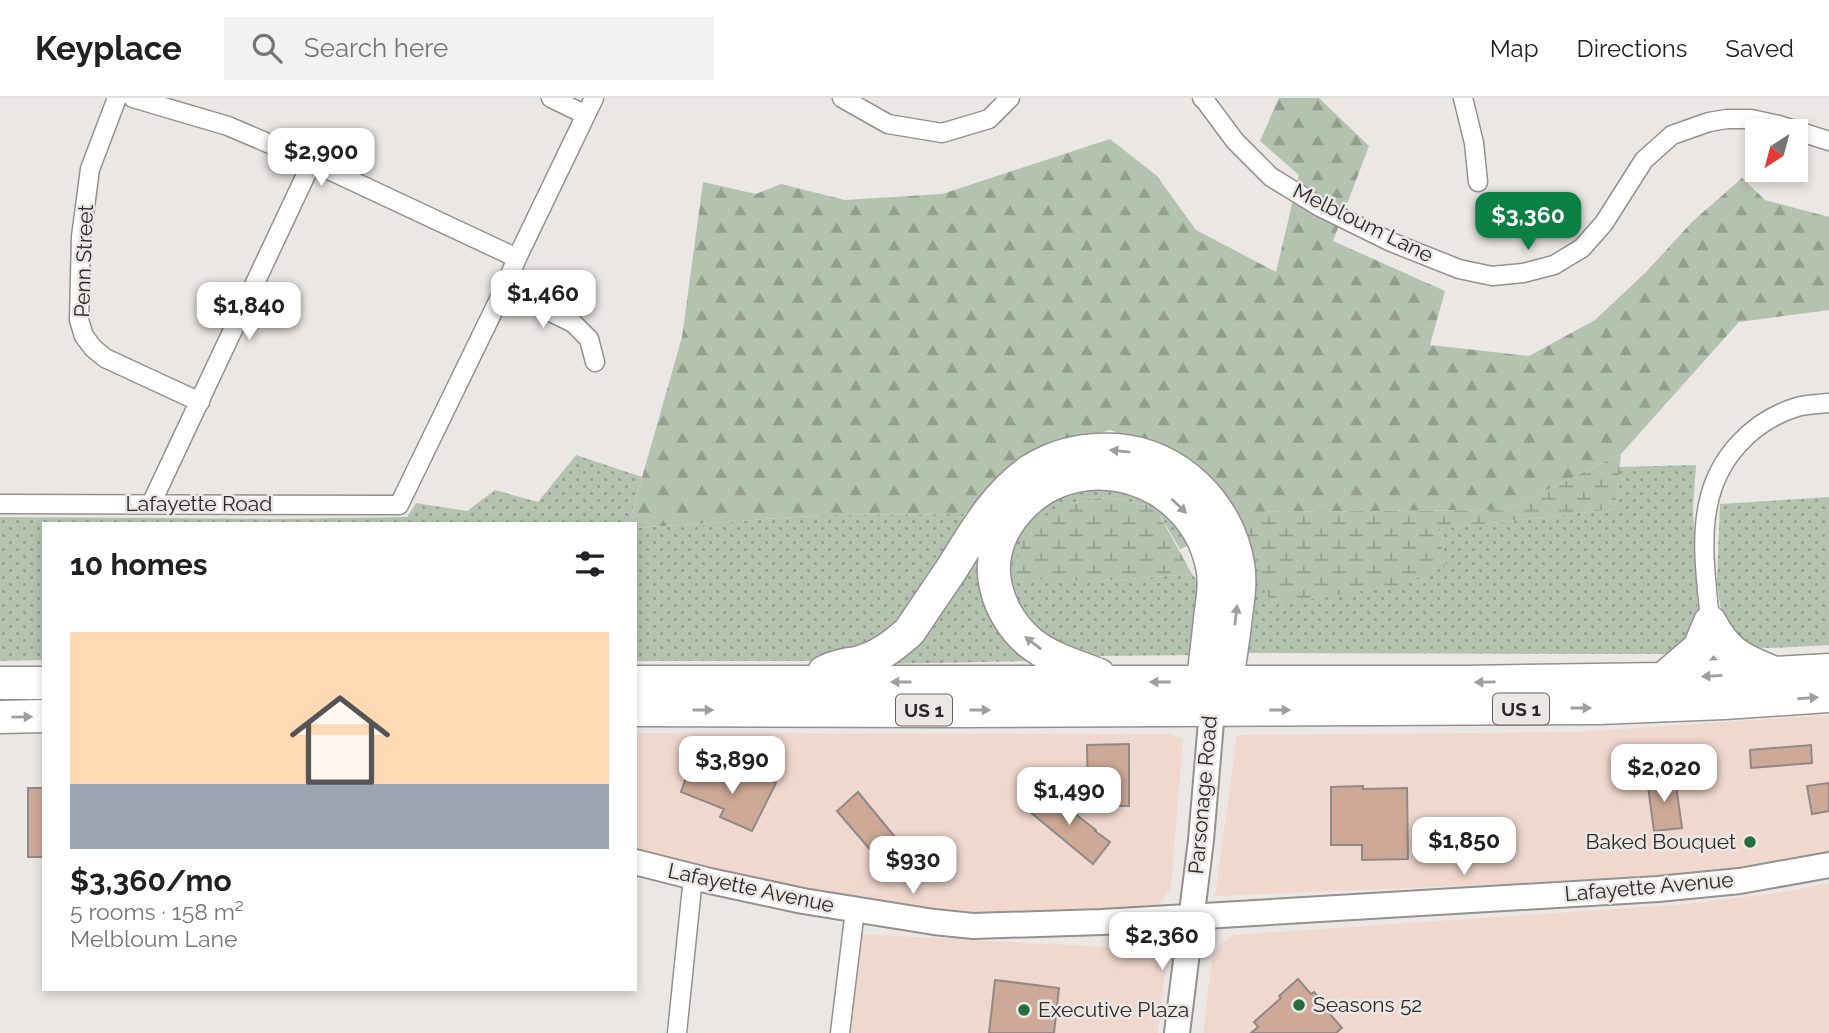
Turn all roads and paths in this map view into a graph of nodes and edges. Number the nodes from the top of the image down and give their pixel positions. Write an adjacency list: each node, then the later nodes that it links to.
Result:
1 (117, 98): 16 (street, Penn Street)
2 (133, 98): 11 (street)
3 (551, 98): 9 (street)
4 (594, 98): 9 (street)
5 (842, 98): 6 (street)
6 (1010, 98)
7 (1202, 98): 10 (street, Melbloum Lane)
8 (1463, 98): 12 (street)
9 (586, 115): 13 (street)
10 (1829, 141)
11 (312, 162): 13 (street); 16 (street)
12 (1478, 183)
13 (517, 258): 14 (street)
14 (504, 289): 15 (street); 19 (street, Lafayette Road)
15 (594, 362)
16 (200, 402): 19 (street)
17 (1829, 403): 20 (street)
18 (0, 504): 19 (street, Lafayette Road)
19 (151, 505)
20 (1710, 622): 22 (highway); 23 (highway)
21 (1829, 670): 22 (highway, US 1)
22 (1773, 673): 23 (highway, US 1, one-way to 23)
23 (1663, 679): 29 (highway, US 1, one-way to 29)
24 (637, 682): 25 (highway, US 1)
25 (807, 682): 26 (highway, US 1, one-way to 25); 29 (highway, one-way to 25)
26 (1117, 682): 29 (highway, US 1, one-way to 26); 29 (highway, one-way to 29)
27 (0, 683): 28 (highway)
28 (42, 683)
29 (1214, 691): 30 (highway, US 1, one-way to 30); 31 (highway, US 1, one-way to 29); 38 (street, Parsonage Road)
30 (1829, 696)
31 (637, 710)
32 (42, 716): 33 (highway, one-way to 32)
33 (0, 717)
34 (637, 863): 36 (street, Lafayette Avenue)
35 (1829, 865): 38 (street, Lafayette Avenue)
36 (693, 877): 37 (street, Lafayette Avenue); 39 (street)
37 (855, 910): 38 (street, Lafayette Avenue); 40 (street)
38 (1192, 916): 41 (street, Parsonage Road)
39 (677, 1033)
40 (840, 1033)
41 (1177, 1033)

